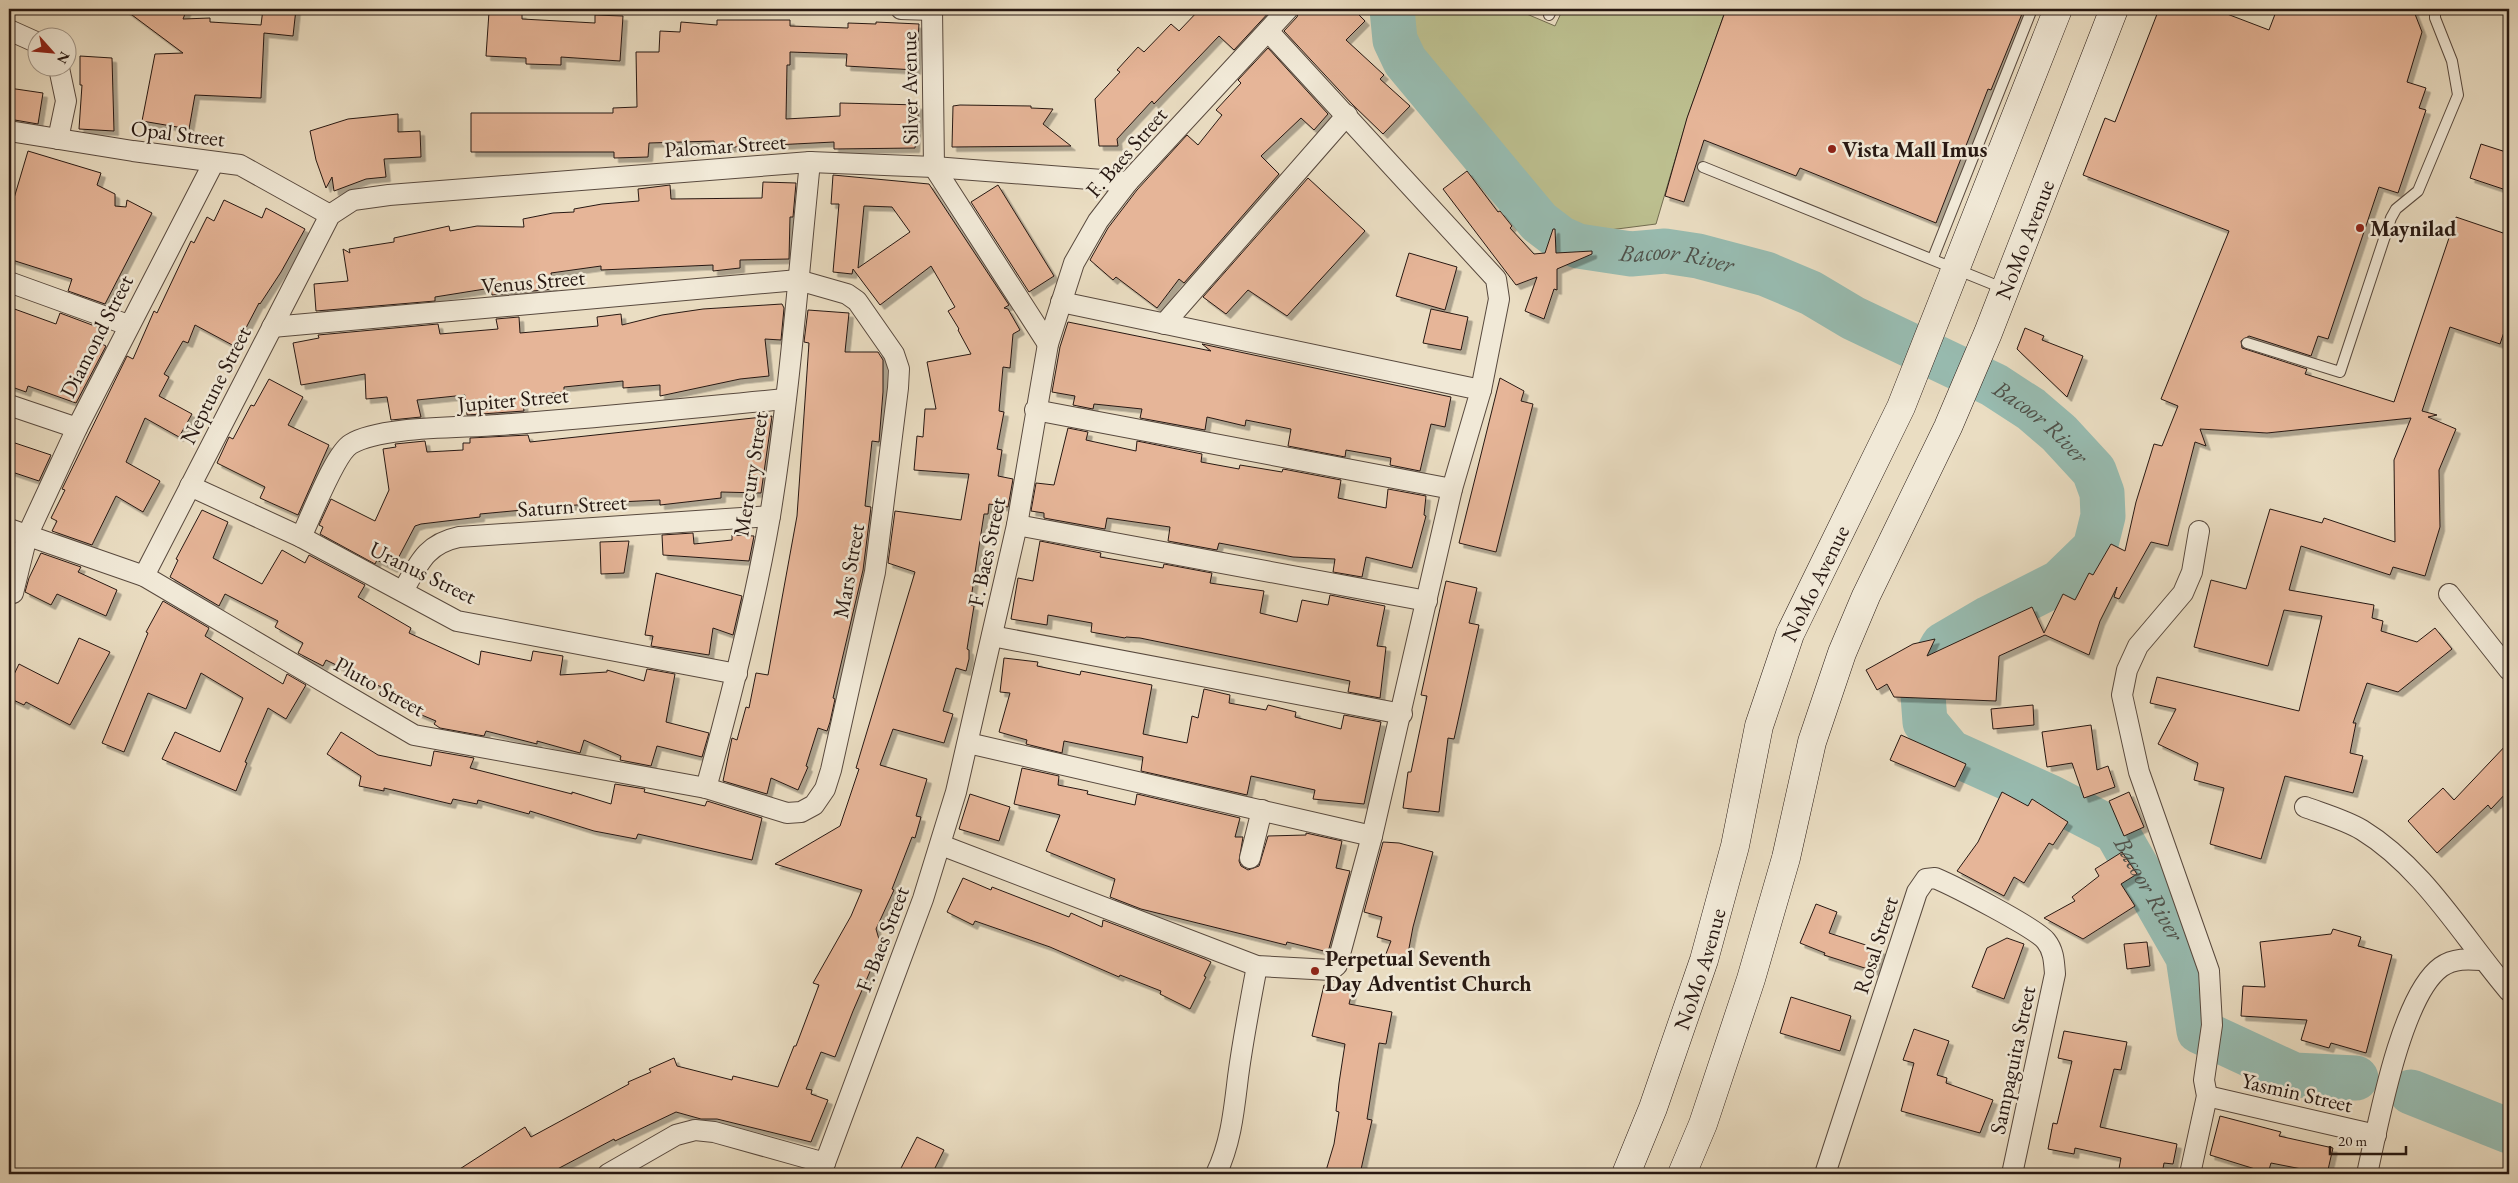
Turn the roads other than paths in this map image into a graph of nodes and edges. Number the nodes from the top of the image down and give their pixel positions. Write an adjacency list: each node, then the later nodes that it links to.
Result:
1 (901, 9): 2 (street)
2 (932, 9): 17 (street, Silver Avenue)
3 (1288, 9): 9 (street, F. Baes Street)
4 (2032, 9): 21 (lane)
5 (2058, 9): 21 (main road, NoMo Avenue)
6 (2114, 9): 24 (main road, NoMo Avenue)
7 (2434, 9): 29 (lane)
8 (9, 30): 10 (street)
9 (1268, 31): 12 (street); 19 (street, F. Baes Street)
10 (28, 38)
11 (60, 78): 14 (street)
12 (1347, 114): 26 (street); 31 (street)
13 (9, 131): 14 (street, Opal Street)
14 (58, 139): 15 (street, Opal Street)
15 (214, 162): 20 (street, Opal Street); 27 (street, Diamond Street)
16 (810, 162): 17 (street, Palomar Street); 20 (street, Palomar Street); 22 (street, Mercury Street)
17 (934, 167): 19 (street, Palomar Street); 30 (street)
18 (1702, 167): 21 (lane)
19 (1128, 182): 25 (street, F. Baes Street)
20 (330, 215): 28 (street, Neptune Street)
21 (1944, 263): 24 (lane); 68 (main road, NoMo Avenue)
22 (798, 280): 28 (street, Venus Street); 32 (street, Mercury Street); 53 (street, Mars Street)
23 (9, 282): 27 (street)
24 (2005, 289): 69 (main road, NoMo Avenue)
25 (1061, 302): 26 (street); 30 (street, F. Baes Street)
26 (1164, 324): 31 (street)
27 (128, 325): 35 (street, Diamond Street)
28 (272, 327): 36 (street, Neptune Street)
29 (2247, 342)
30 (1048, 344): 34 (street, F. Baes Street)
31 (1481, 390): 37 (street)
32 (785, 399): 38 (street, Mercury Street); 42 (street, Jupiter Street)
33 (9, 405): 35 (street)
34 (1035, 410): 37 (street); 39 (street, F. Baes Street)
35 (77, 428): 41 (street, Diamond Street)
36 (190, 486): 42 (street, Uranus Street); 43 (street, Neptune Street)
37 (1452, 489): 47 (street)
38 (770, 516): 44 (street, Saturn Street); 50 (street, Mercury Street)
39 (1017, 524): 47 (street); 48 (street, F. Baes Street)
40 (2199, 531): 63 (street)
41 (18, 532): 43 (street, Pluto Street); 45 (street, Diamond Street)
42 (302, 537): 44 (street, Uranus Street)
43 (144, 576): 53 (street, Pluto Street)
44 (403, 591): 50 (street, Uranus Street)
45 (13, 593)
46 (2448, 594): 49 (street)
47 (1427, 601): 51 (street)
48 (992, 636): 51 (street); 52 (street, F. Baes Street)
49 (2509, 670)
50 (737, 674): 53 (street, Mercury Street)
51 (1402, 714): 56 (street)
52 (968, 743): 55 (street); 57 (street, F. Baes Street)
53 (706, 788)
54 (2306, 807): 60 (street)
55 (1262, 810): 56 (street); 58 (street)
56 (1372, 836): 61 (street)
57 (941, 845): 61 (street); 65 (street, F. Baes Street)
58 (1250, 858)
59 (2054, 956): 70 (street, Rosal Street); 71 (street, Sampaguita Street)
60 (2482, 960): 62 (street); 64 (street)
61 (1257, 966): 67 (street)
62 (2509, 991)
63 (2206, 1088): 64 (street, Yasmin Street); 72 (street)
64 (2376, 1135): 73 (street)
65 (831, 1168): 66 (street)
66 (608, 1174)
67 (1216, 1174)
68 (1626, 1174)
69 (1682, 1174)
70 (1825, 1174)
71 (2012, 1174)
72 (2190, 1174)
73 (2368, 1174)

